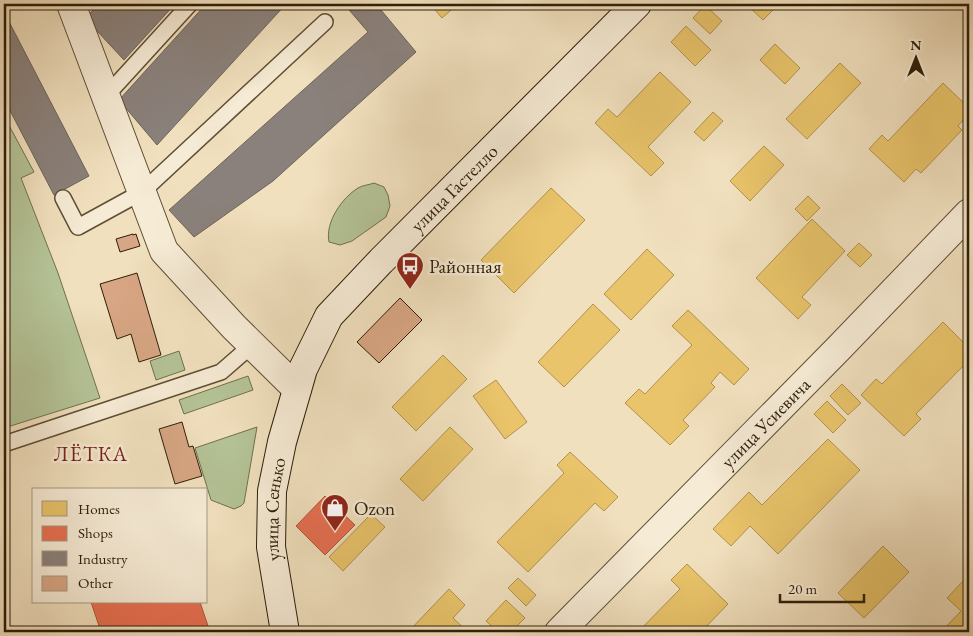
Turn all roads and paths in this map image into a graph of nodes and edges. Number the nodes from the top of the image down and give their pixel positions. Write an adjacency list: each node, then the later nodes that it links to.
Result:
1 (190, 4): 5 (lane)
2 (637, 4): 10 (street, улица Гастелло)
3 (75, 6): 5 (street)
4 (324, 22): 6 (lane)
5 (106, 96): 6 (street)
6 (142, 192): 7 (lane); 9 (street)
7 (63, 198)
8 (969, 213): 13 (street, улица Усиевича)
9 (252, 345): 10 (street); 11 (lane)
10 (297, 389): 12 (street, улица Сенько)
11 (4, 444)
12 (285, 632)
13 (559, 632)

